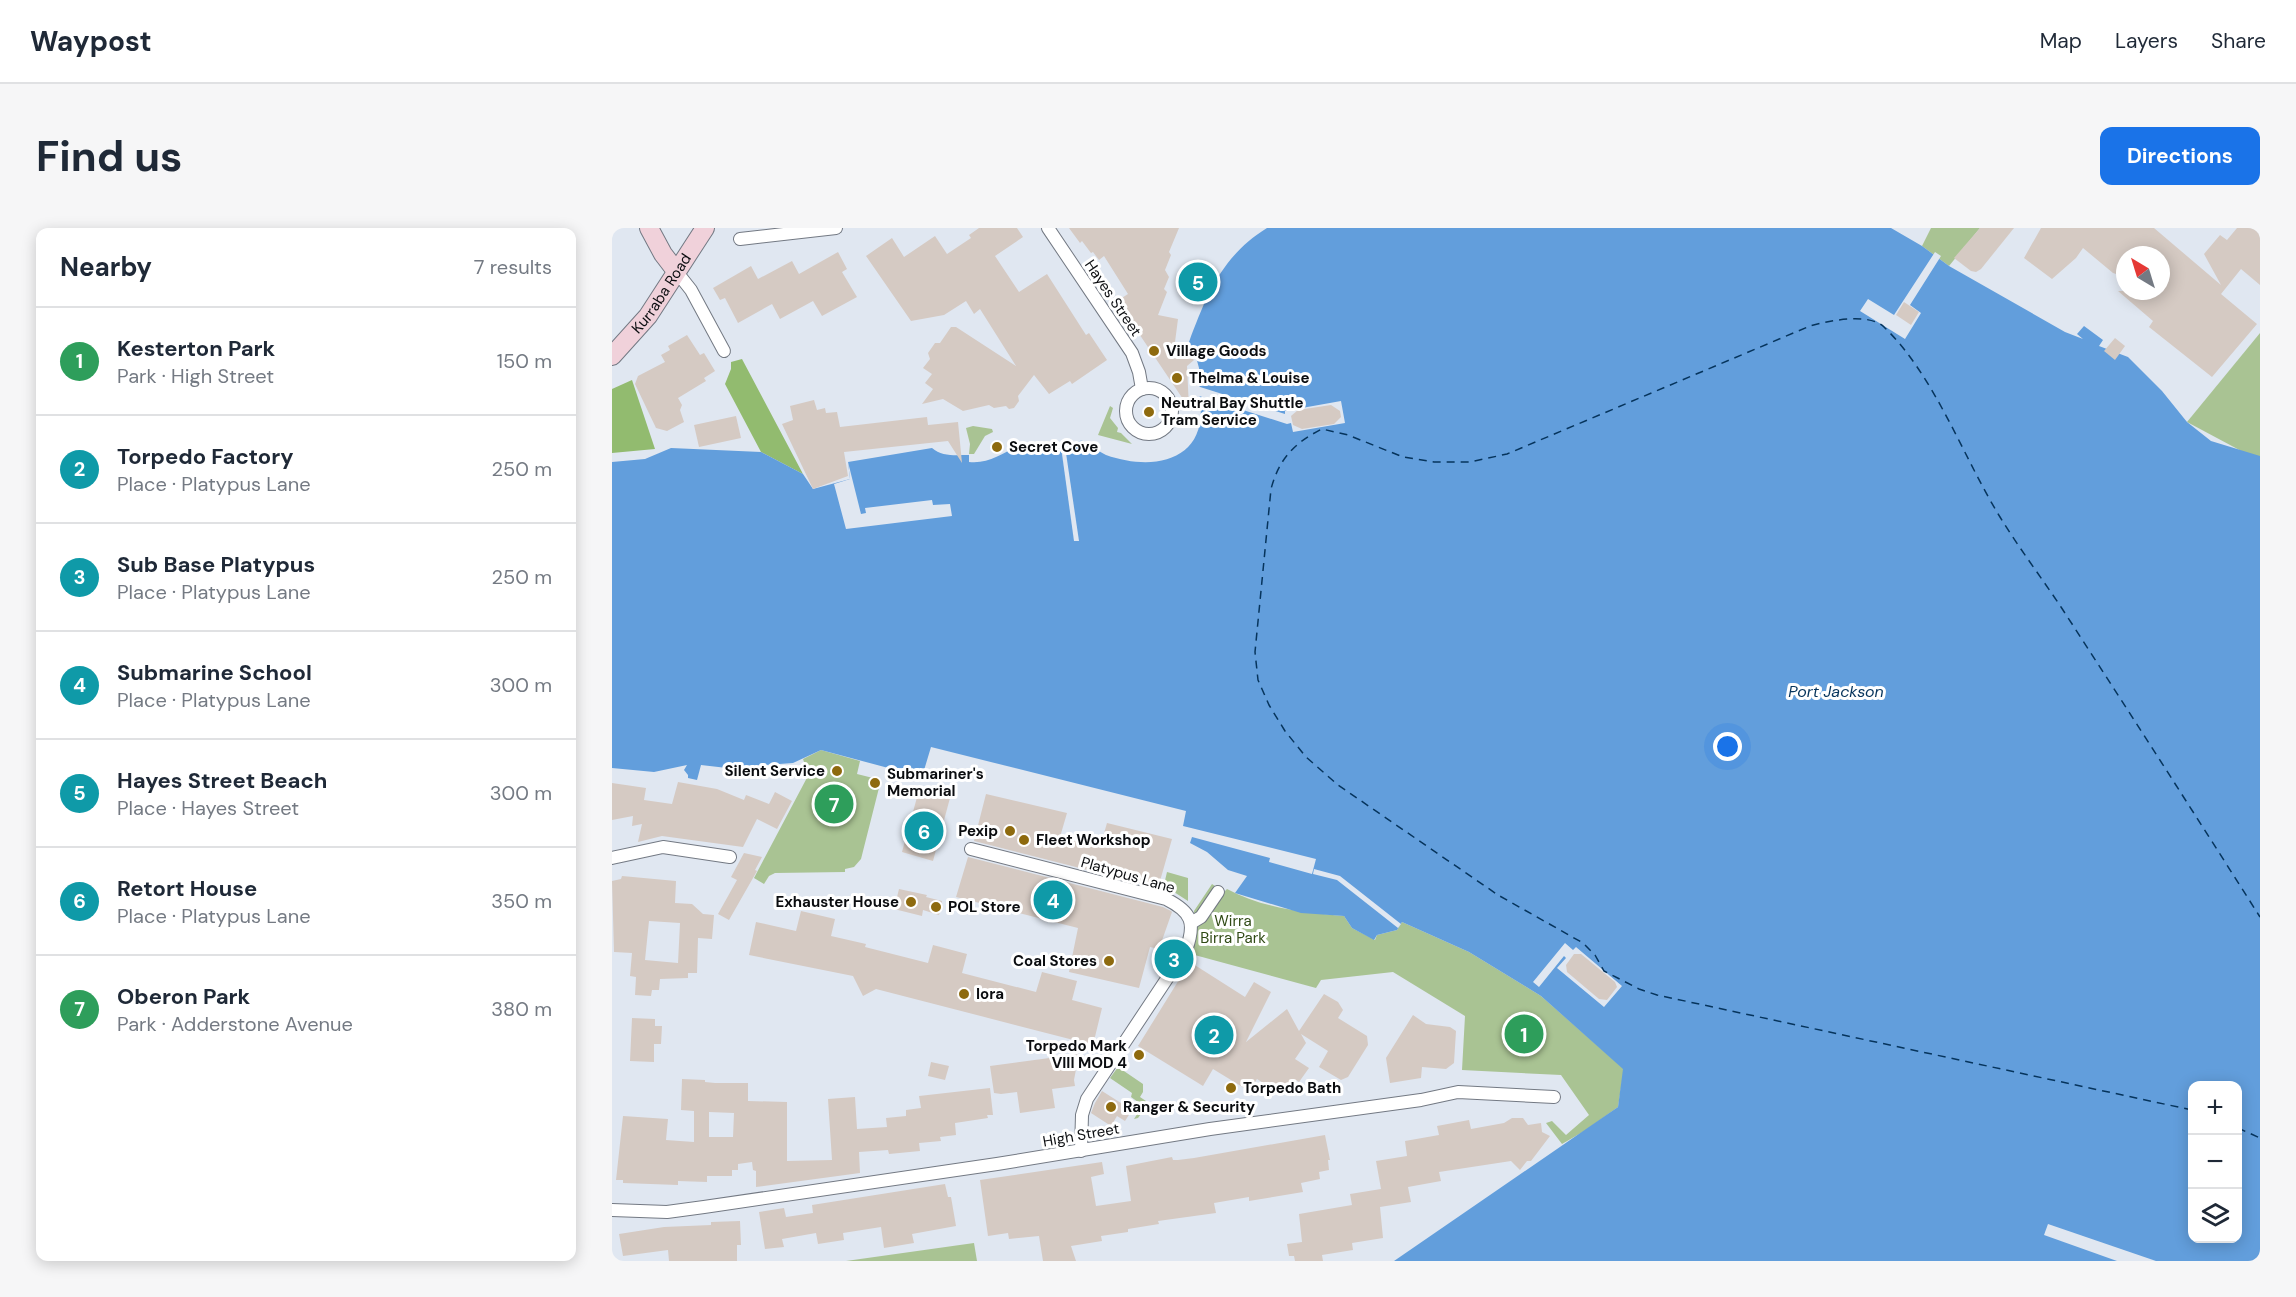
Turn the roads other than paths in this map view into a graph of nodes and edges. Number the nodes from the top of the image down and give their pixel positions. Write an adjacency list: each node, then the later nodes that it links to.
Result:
1 (649, 228): 6 (main road)
2 (705, 228): 6 (main road, Kurraba Road)
3 (836, 228): 5 (street)
4 (1048, 228): 9 (street, Hayes Street)
5 (740, 239)
6 (676, 271): 7 (street); 8 (main road, Kurraba Road)
7 (724, 351)
8 (612, 356)
9 (1142, 389)
10 (971, 849): 14 (street, Platypus Lane)
11 (730, 857): 12 (street)
12 (612, 858)
13 (1218, 892): 14 (street)
14 (1191, 923): 16 (street)
15 (1554, 1097): 16 (street, High Street)
16 (1081, 1150): 17 (street, High Street)
17 (612, 1210)

